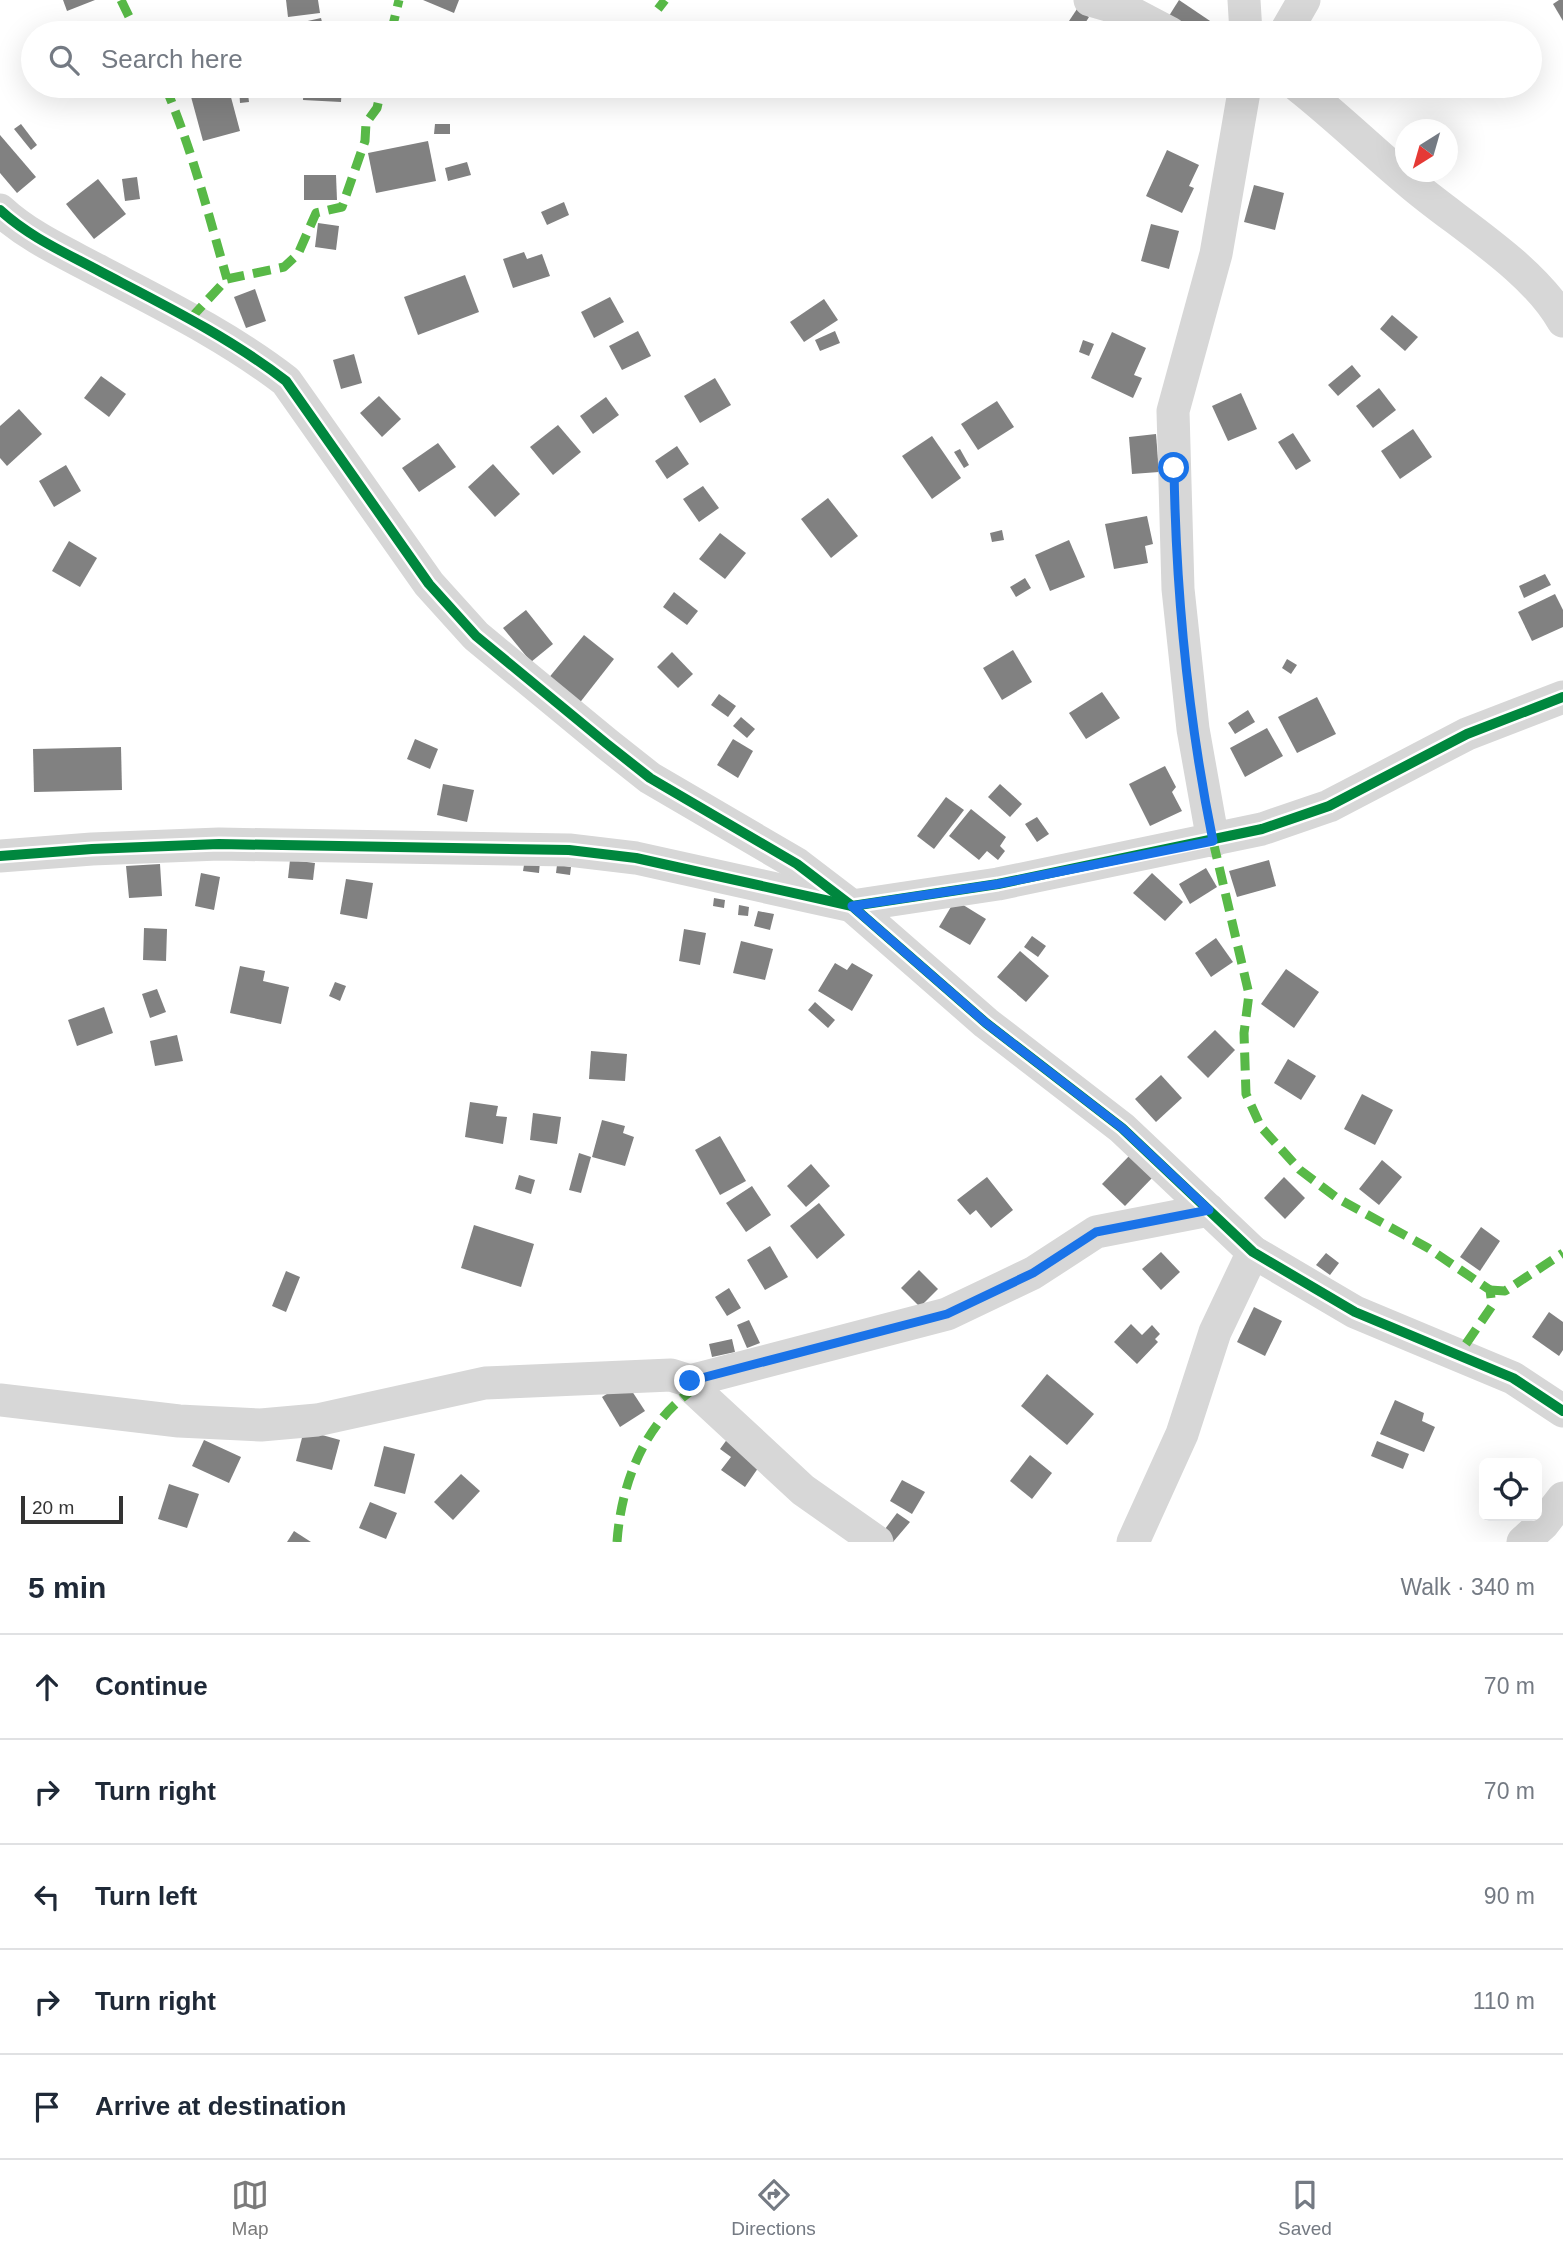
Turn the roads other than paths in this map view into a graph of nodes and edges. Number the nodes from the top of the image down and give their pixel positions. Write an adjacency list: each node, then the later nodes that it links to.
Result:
1 (1090, 0): 4 (street)
2 (1244, 0): 5 (street)
3 (1304, 0): 6 (street)
4 (1147, 21)
5 (1245, 21)
6 (1292, 21)
7 (1243, 98): 12 (street)
8 (1313, 98): 10 (street)
9 (0, 211): 14 (street)
10 (1563, 321)
11 (1563, 697): 12 (street)
12 (1213, 841): 14 (street)
13 (0, 856): 14 (street)
14 (852, 906): 15 (street)
15 (1209, 1210): 16 (street); 17 (street)
16 (1254, 1252): 19 (street); 22 (street)
17 (690, 1381): 18 (street); 21 (street)
18 (0, 1400)
19 (1563, 1411)
20 (1563, 1498): 23 (street)
21 (877, 1542)
22 (1133, 1542)
23 (1523, 1542)

